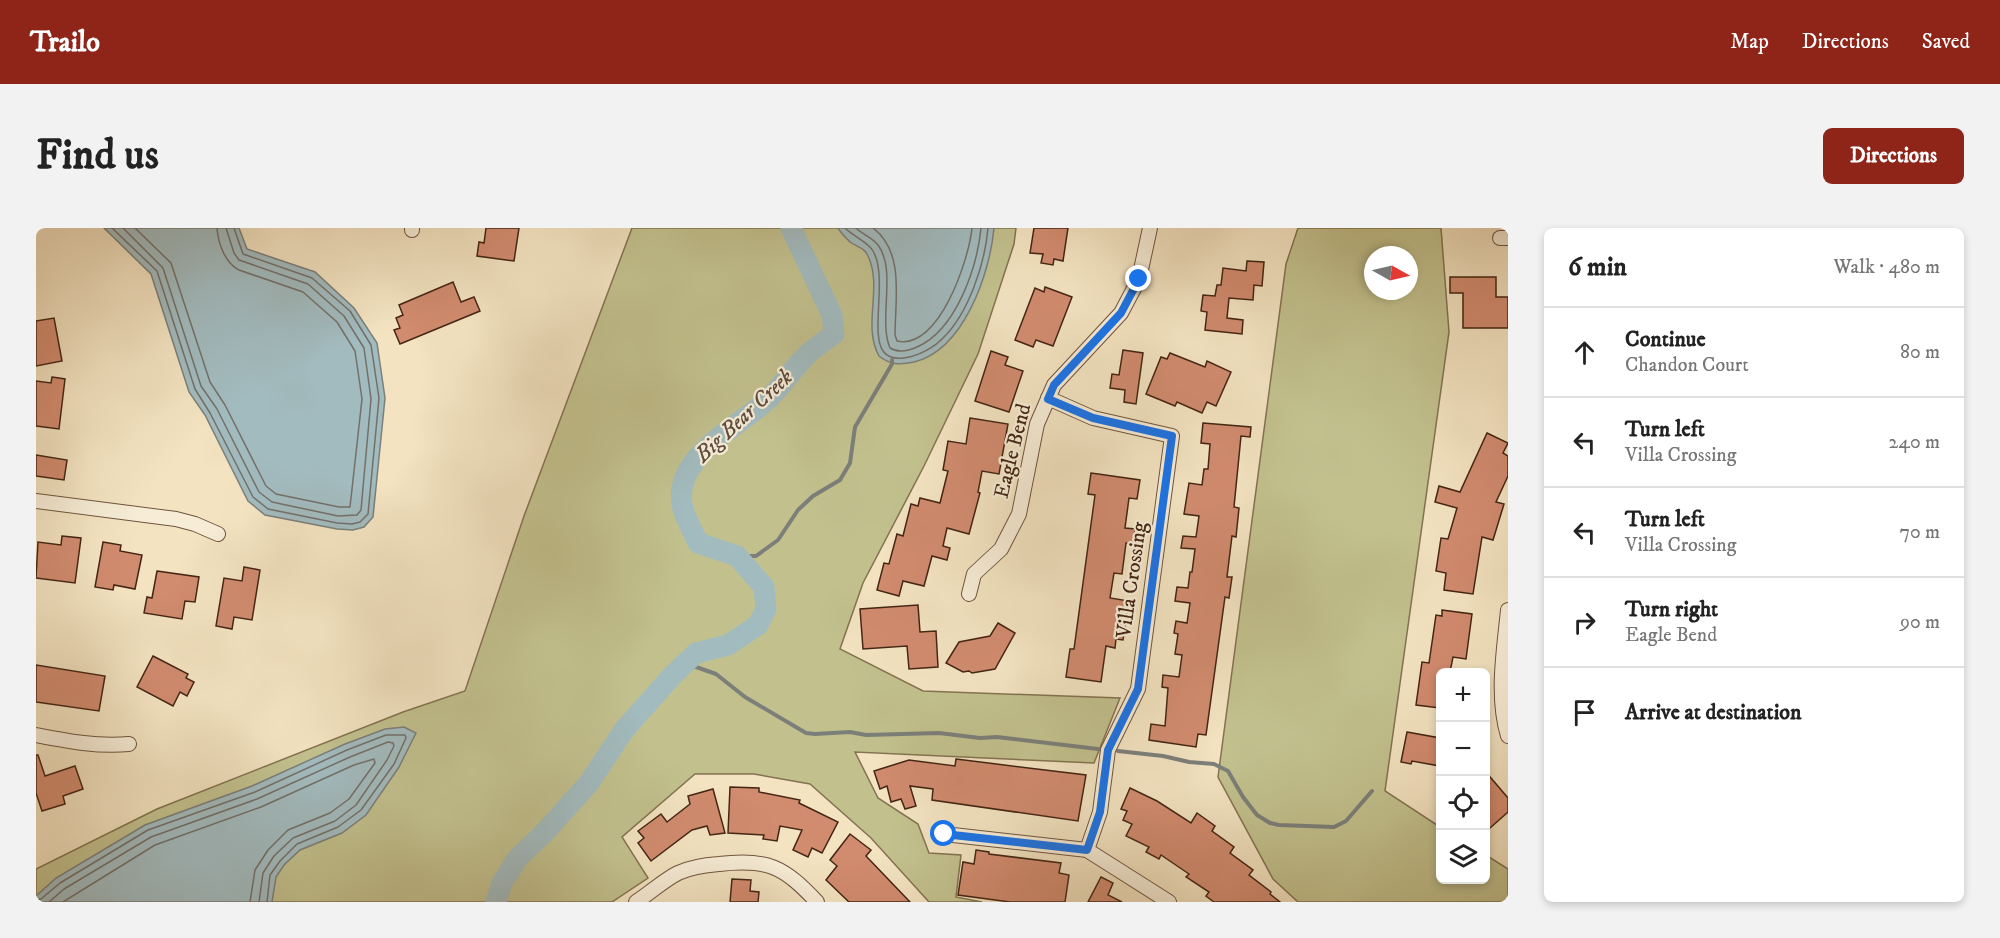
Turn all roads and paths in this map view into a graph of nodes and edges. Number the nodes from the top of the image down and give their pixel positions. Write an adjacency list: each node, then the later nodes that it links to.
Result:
1 (1150, 228): 2 (street, Eagle Bend)
2 (1048, 399): 5 (street, Eagle Bend); 11 (street, Villa Crossing)
3 (36, 501): 4 (street)
4 (218, 534)
5 (969, 594)
6 (1508, 610): 8 (street)
7 (36, 735): 9 (street)
8 (1508, 736)
9 (129, 744)
10 (944, 834): 11 (street)
11 (1087, 850): 14 (street)
12 (636, 902): 13 (street)
13 (817, 902)
14 (1168, 902)

